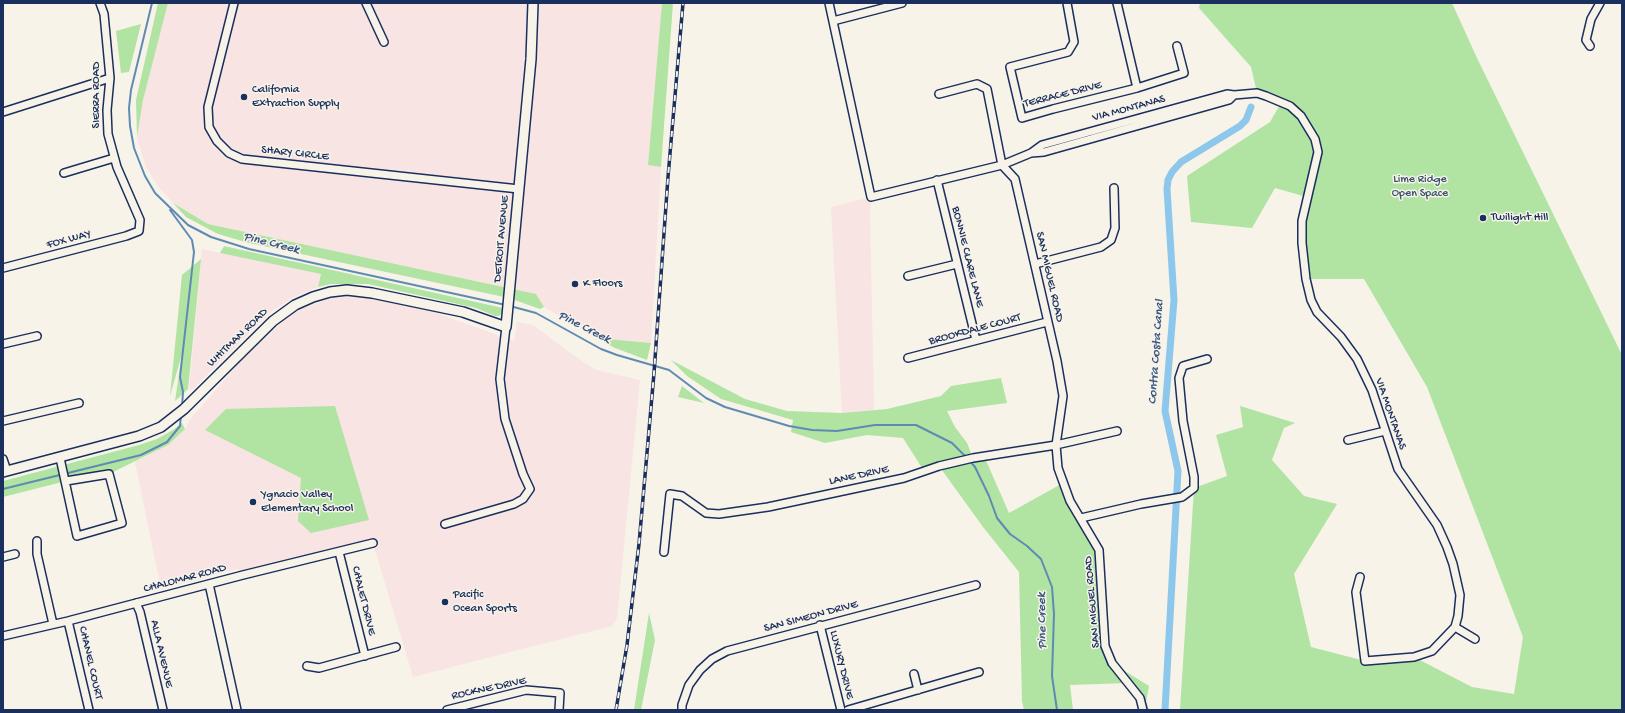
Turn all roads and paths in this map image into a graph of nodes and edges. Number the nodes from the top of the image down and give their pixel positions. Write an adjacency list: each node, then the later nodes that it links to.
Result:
1 (100, 3): 14 (street, SIERRA ROAD)
2 (234, 3): 23 (street, SHARY CIRCLE)
3 (366, 3): 11 (street)
4 (533, 3): 23 (street, DETROIT AVENUE)
5 (828, 3): 10 (street)
6 (902, 3): 10 (street)
7 (1067, 3): 15 (street, TERRACE DRIVE)
8 (1117, 3): 15 (street)
9 (1600, 3): 13 (street)
10 (833, 21): 21 (street)
11 (384, 42)
12 (1177, 46): 15 (street)
13 (1590, 46)
14 (110, 78): 17 (street); 18 (street, SIERRA ROAD)
15 (1137, 88)
16 (939, 94): 19 (street)
17 (3, 112)
18 (114, 158): 20 (street); 24 (street, SIERRA ROAD)
19 (1002, 165): 21 (street); 26 (street, SAN MIGUEL ROAD); 39 (street, VIA MONTANAS)
20 (64, 173)
21 (937, 180): 25 (street, BONNIE CLARE LANE)
22 (1114, 188): 26 (street)
23 (519, 189): 30 (street, DETROIT AVENUE)
24 (139, 231): 27 (street, FOX WAY)
25 (957, 264): 28 (street); 32 (street, BONNIE CLARE LANE)
26 (1035, 264): 29 (street, SAN MIGUEL ROAD)
27 (3, 268)
28 (908, 276)
29 (1047, 322): 32 (street, BROOKDALE COURT); 41 (street, SAN MIGUEL ROAD)
30 (506, 327): 43 (street, WHITMAN ROAD); 47 (street, DETROIT AVENUE)
31 (37, 336): 33 (street)
32 (976, 340): 34 (street, BROOKDALE COURT)
33 (3, 344)
34 (908, 358)
35 (1207, 359): 46 (street)
36 (79, 403): 37 (street)
37 (3, 421)
38 (1117, 431): 41 (street, LANE DRIVE)
39 (1385, 431): 40 (street); 61 (street, VIA MONTANAS)
40 (1348, 440)
41 (1056, 445): 46 (street, SAN MIGUEL ROAD); 51 (street, LANE DRIVE)
42 (3, 459): 44 (street)
43 (61, 461): 44 (street, WHITMAN ROAD); 45 (street)
44 (5, 472)
45 (66, 481): 45 (street)
46 (1081, 518): 78 (street, SAN MIGUEL ROAD)
47 (445, 524)
48 (37, 541): 59 (street)
49 (373, 543): 50 (street, CHALOMAR ROAD)
50 (339, 552): 55 (street, CHALOMAR ROAD); 65 (street, CHALET DRIVE)
51 (664, 552)
52 (15, 554): 53 (street)
53 (3, 557)
54 (1360, 577): 61 (street)
55 (209, 584): 57 (street, CHALOMAR ROAD); 72 (street)
56 (976, 585): 60 (street, SAN SIMEON DRIVE)
57 (136, 603): 58 (street, CHALOMAR ROAD); 71 (street, ALLA AVENUE)
58 (68, 621): 59 (street, CHALOMAR ROAD); 70 (street, CHANEL COURT)
59 (53, 624): 62 (street, CHALOMAR ROAD)
60 (820, 625): 75 (street, SAN SIMEON DRIVE); 76 (street, LUXURY DRIVE)
61 (1455, 627): 63 (street)
62 (3, 636)
63 (1475, 639)
64 (396, 648): 65 (street)
65 (366, 656): 66 (street)
66 (307, 666)
67 (979, 672): 69 (street)
68 (914, 674): 69 (street)
69 (918, 690): 77 (street)
70 (89, 710)
71 (163, 710)
72 (236, 710)
73 (447, 710): 74 (street, ROCKNE DRIVE)
74 (559, 710)
75 (682, 710)
76 (841, 710)
77 (848, 710)
78 (1143, 710)

